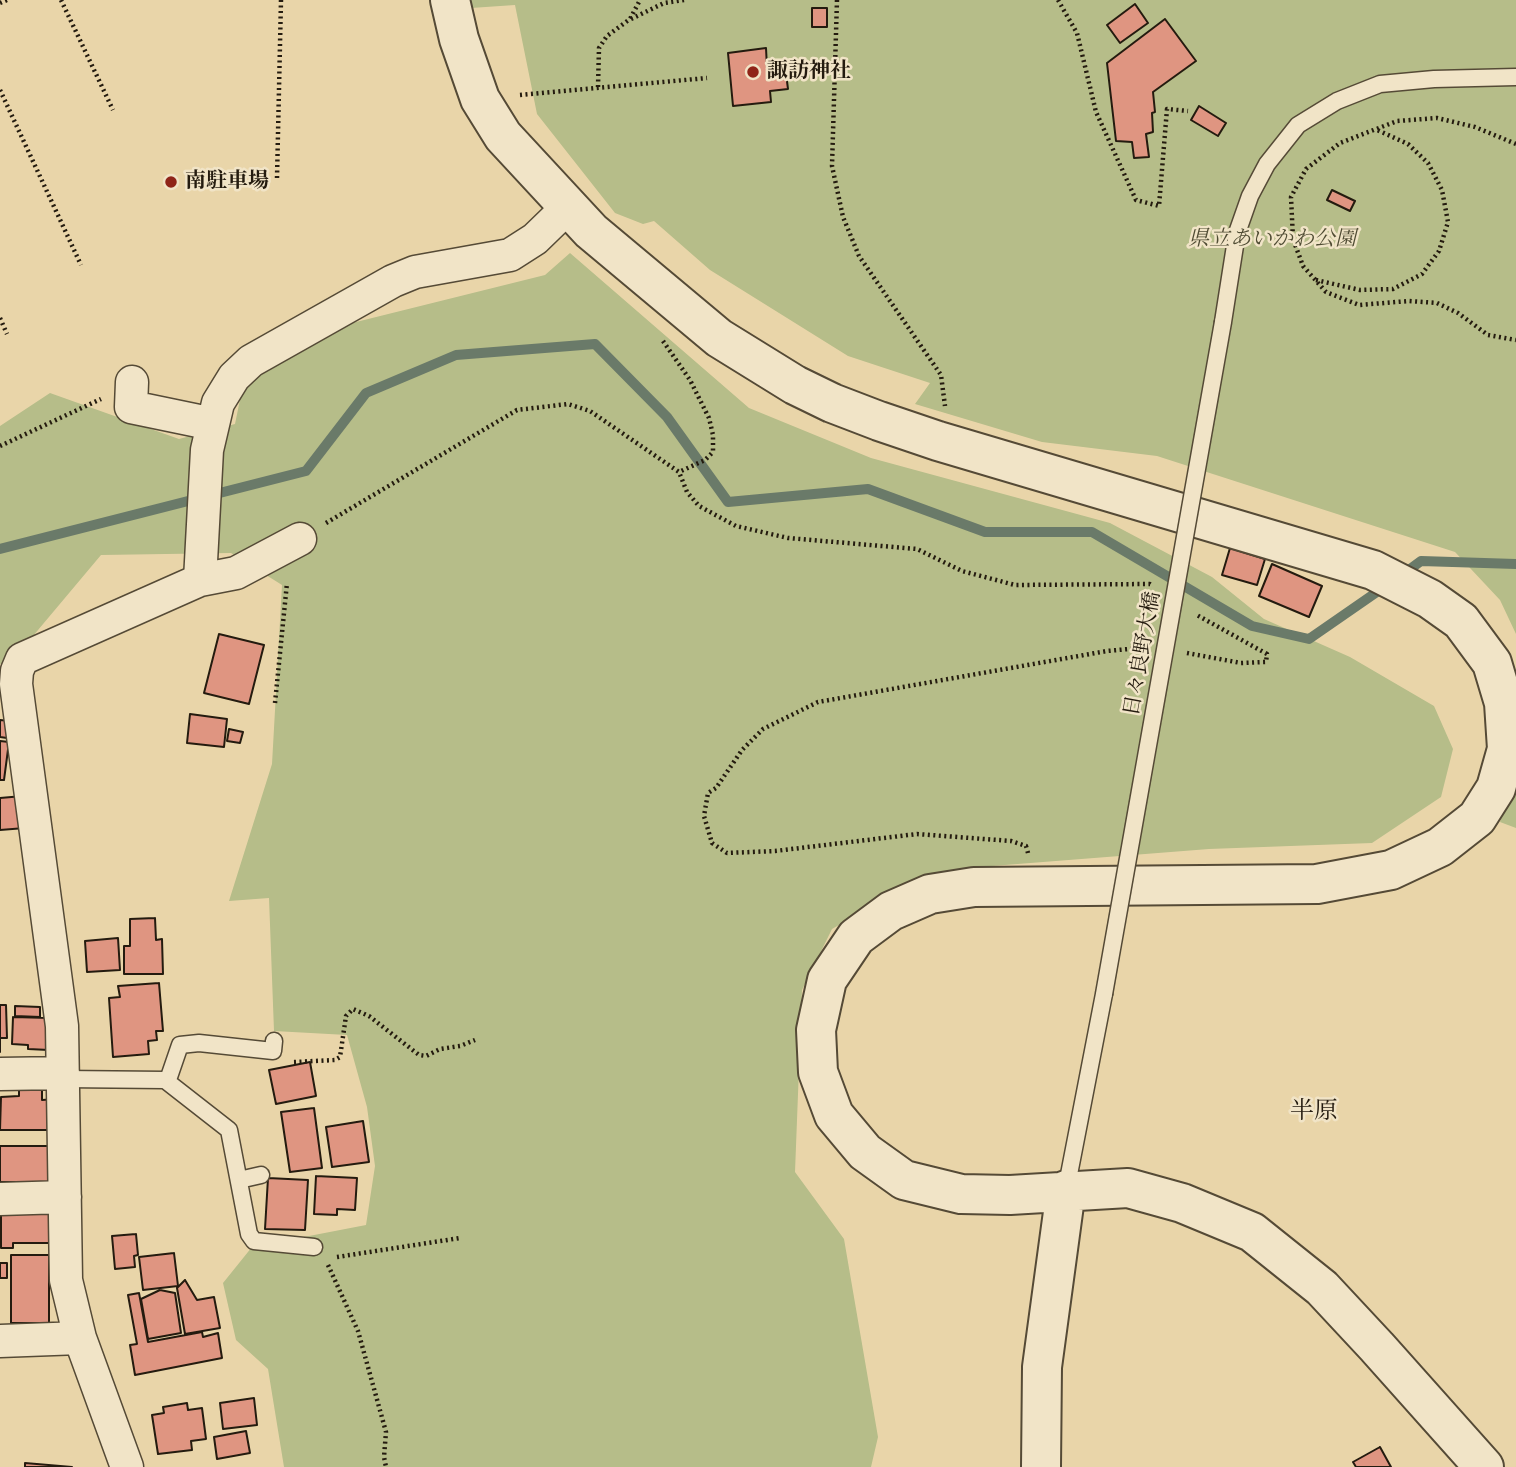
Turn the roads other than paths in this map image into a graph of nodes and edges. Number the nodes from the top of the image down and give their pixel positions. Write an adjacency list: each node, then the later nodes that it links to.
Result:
1 (450, 0): 3 (street)
2 (1516, 77): 14 (lane, 日々良野大橋, bridge)
3 (568, 207): 5 (street); 14 (street)
4 (132, 391): 5 (street)
5 (213, 424): 7 (street)
6 (300, 539): 7 (street)
7 (200, 580): 10 (street)
8 (274, 1046): 11 (lane)
9 (0, 1074): 10 (street)
10 (63, 1076): 11 (lane); 15 (street)
11 (165, 1080): 13 (lane)
12 (261, 1175): 13 (lane)
13 (239, 1180): 17 (lane)
14 (1066, 1190): 21 (street); 22 (street)
15 (65, 1197): 16 (street); 18 (street)
16 (0, 1199)
17 (314, 1247)
18 (80, 1338): 19 (street); 20 (street)
19 (0, 1341)
20 (127, 1467)
21 (1041, 1467)
22 (1483, 1467)

